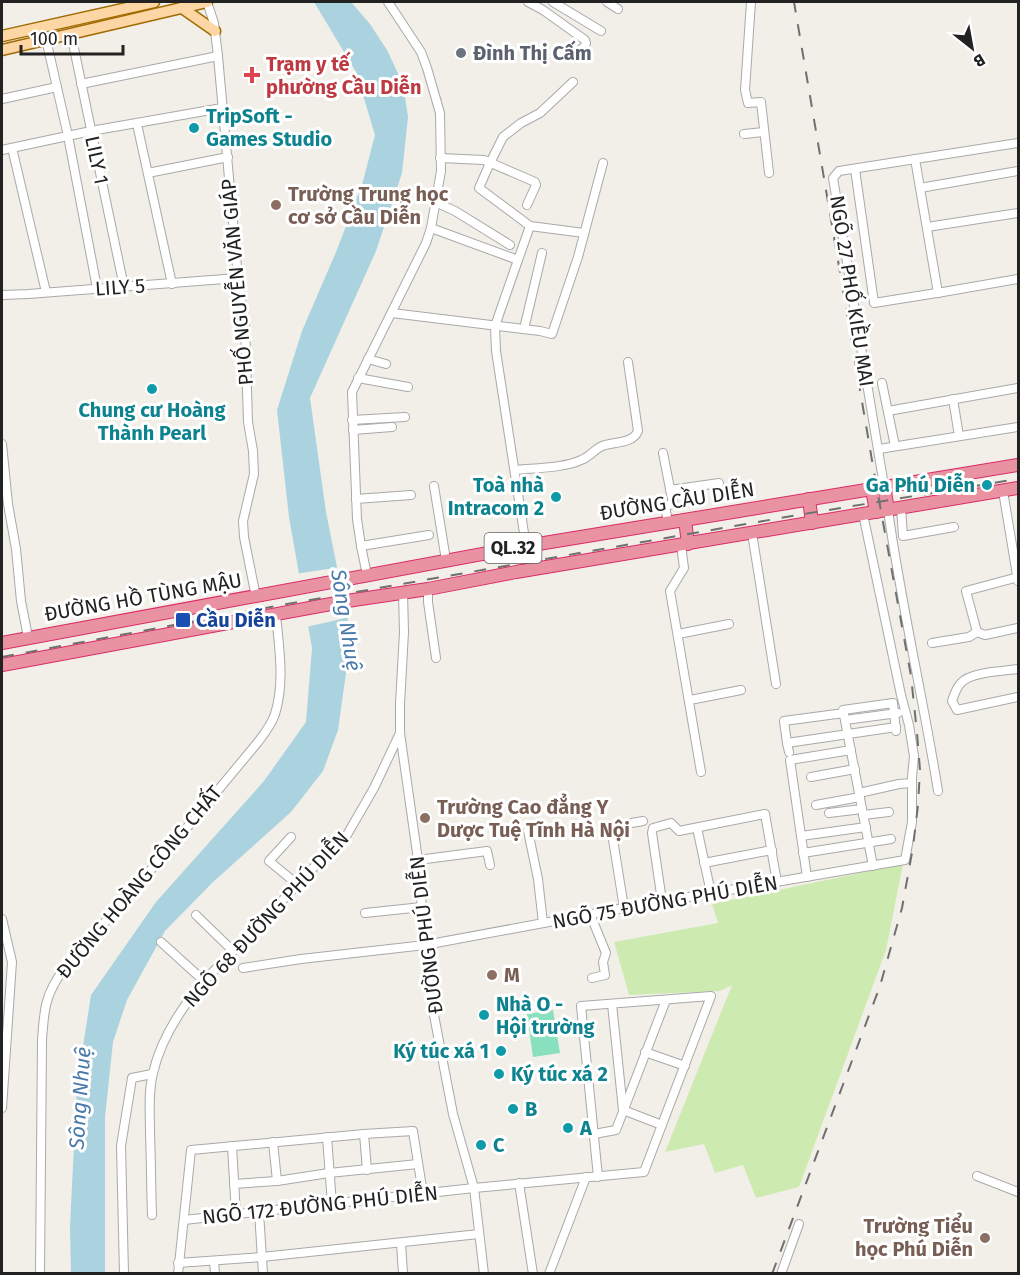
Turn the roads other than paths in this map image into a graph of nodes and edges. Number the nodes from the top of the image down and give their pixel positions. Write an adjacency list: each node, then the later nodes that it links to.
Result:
1 (154, 2): 15 (main road)
2 (207, 2): 9 (main road); 12 (street, PHỐ NGUYỄN VĂN GIÁP)
3 (388, 2): 34 (street)
4 (528, 2): 11 (street)
5 (548, 2): 11 (street)
6 (553, 2): 13 (street)
7 (607, 2): 10 (street)
8 (751, 2): 27 (street)
9 (182, 8): 12 (main road); 14 (main road)
10 (618, 9)
11 (543, 10): 19 (street)
12 (215, 31): 18 (street, PHỐ NGUYỄN VĂN GIÁP)
13 (601, 31)
14 (71, 34): 16 (main road); 21 (street, LILY 1)
15 (2, 36)
16 (46, 39): 17 (main road); 22 (street)
17 (2, 50)
18 (218, 56): 21 (street); 24 (street, PHỐ NGUYỄN VĂN GIÁP)
19 (572, 57)
20 (573, 82): 36 (street)
21 (81, 84): 26 (street, LILY 1)
22 (57, 87): 23 (street); 29 (street)
23 (2, 99)
24 (222, 108): 25 (street); 33 (street, PHỐ NGUYỄN VĂN GIÁP)
25 (137, 124): 26 (street); 40 (street)
26 (91, 131): 29 (street); 56 (street, LILY 1)
27 (764, 132): 28 (street); 41 (street)
28 (744, 134)
29 (68, 136): 31 (street); 57 (street)
30 (1018, 143): 35 (street, NGÕ 27 PHỐ KIỀU MAI)
31 (12, 148): 32 (street); 58 (street)
32 (2, 150)
33 (228, 157): 40 (street); 53 (street, PHỐ NGUYỄN VĂN GIÁP)
34 (440, 158): 36 (street); 43 (street)
35 (915, 159): 38 (street, NGÕ 27 PHỐ KIỀU MAI); 42 (street)
36 (490, 163): 44 (street); 46 (street)
37 (603, 163): 49 (street)
38 (855, 169): 59 (street); 82 (street, NGÕ 27 PHỐ KIỀU MAI)
39 (1018, 171): 42 (street)
40 (148, 173): 55 (street)
41 (770, 173)
42 (920, 188): 47 (street)
43 (435, 202): 48 (street); 50 (street)
44 (527, 205)
45 (1018, 213): 47 (street)
46 (530, 226): 49 (street); 52 (street)
47 (927, 227): 59 (street)
48 (431, 228): 52 (street); 61 (street)
49 (584, 233): 63 (street)
50 (510, 245)
51 (542, 253): 63 (street)
52 (518, 260): 62 (street)
53 (238, 278): 55 (street, LILY 5); 112 (street, PHỐ NGUYỄN VĂN GIÁP)
54 (1018, 279): 59 (street)
55 (172, 284): 56 (street, LILY 5)
56 (124, 287): 57 (street, LILY 5)
57 (97, 288): 58 (street, LILY 5)
58 (46, 292): 60 (street, LILY 5)
59 (938, 293)
60 (2, 295)
61 (392, 313): 62 (street); 64 (street)
62 (495, 326): 63 (street); 85 (street)
63 (524, 329)
64 (367, 360): 66 (street); 67 (street)
65 (628, 362): 85 (street)
66 (385, 366)
67 (357, 380): 69 (street); 70 (street); 75 (street)
68 (882, 383): 73 (street)
69 (408, 387)
70 (384, 388)
71 (1018, 388): 72 (street)
72 (953, 399): 73 (street); 79 (street)
73 (888, 411): 81 (street)
74 (405, 417): 75 (street)
75 (352, 420): 78 (street)
76 (392, 427): 78 (street)
77 (1018, 427): 79 (street)
78 (353, 430): 93 (street)
79 (959, 436): 81 (street)
80 (2, 444): 119 (street)
81 (895, 446): 82 (street)
82 (879, 449): 88 (street, NGÕ 27 PHỐ KIỀU MAI)
83 (663, 453): 90 (street)
84 (1018, 465): 88 (highway, ĐƯỜNG CẦU DIỄN / QL.32)
85 (515, 470): 105 (street)
86 (719, 483): 90 (street)
87 (434, 486): 106 (street)
88 (878, 488): 94 (highway, ĐƯỜNG CẦU DIỄN / QL.32); 95 (highway)
89 (1018, 488): 91 (highway, QL.32)
90 (670, 490): 97 (street)
91 (1003, 491): 95 (highway, QL.32); 100 (street)
92 (411, 495): 93 (street)
93 (356, 499): 104 (street)
94 (809, 499): 96 (highway, ĐƯỜNG CẦU DIỄN / QL.32); 98 (highway)
95 (882, 511): 98 (highway, QL.32); 99 (street); 130 (street); 141 (street)
96 (685, 520): 97 (highway, ĐƯỜNG CẦU DIỄN / QL.32); 103 (highway)
97 (668, 522): 105 (highway, ĐƯỜNG CẦU DIỄN / QL.32)
98 (812, 523): 101 (highway, QL.32)
99 (954, 527)
100 (1014, 532): 108 (street)
101 (752, 533): 103 (highway, QL.32); 126 (street)
102 (429, 535): 104 (street)
103 (685, 544): 110 (highway, QL.32); 118 (street)
104 (361, 546): 107 (street)
105 (526, 546): 106 (highway, ĐƯỜNG CẦU DIỄN / QL.32)
106 (446, 560): 107 (highway, ĐƯỜNG CẦU DIỄN / QL.32)
107 (367, 575): 109 (highway, ĐƯỜNG CẦU DIỄN / QL.32)
108 (1018, 579): 117 (street)
109 (292, 589): 112 (highway, ĐƯỜNG HỒ TÙNG MẬU / QL.32)
110 (428, 589): 111 (highway, QL.32); 123 (street)
111 (403, 592): 113 (highway, ĐƯỜNG HỒ TÙNG MẬU / QL.32); 133 (street, ĐƯỜNG PHÚ DIỄN)
112 (256, 597): 116 (highway, ĐƯỜNG HỒ TÙNG MẬU / QL.32)
113 (276, 615): 122 (highway, ĐƯỜNG HỒ TÙNG MẬU / QL.32); 218 (street, ĐƯỜNG HOÀNG CÔNG CHẤT)
114 (729, 624): 118 (street)
115 (1018, 628): 117 (street)
116 (62, 631): 119 (highway, ĐƯỜNG HỒ TÙNG MẬU / QL.32); 122 (highway)
117 (977, 632): 121 (street)
118 (678, 634): 129 (street)
119 (28, 637): 120 (highway, ĐƯỜNG HỒ TÙNG MẬU / QL.32)
120 (2, 643)
121 (932, 643)
122 (66, 652): 124 (highway, ĐƯỜNG HỒ TÙNG MẬU / QL.32)
123 (436, 658)
124 (2, 665)
125 (1018, 669): 128 (street)
126 (776, 684)
127 (741, 690): 129 (street)
128 (1018, 697)
129 (690, 700): 138 (street)
130 (905, 712): 131 (street); 140 (street)
131 (894, 714): 132 (street); 134 (street)
132 (845, 717): 134 (street); 136 (street)
133 (400, 733): 157 (street, ĐƯỜNG PHÚ DIỄN); 163 (street, NGÕ 68 ĐƯỜNG PHÚ DIỄN)
134 (848, 735): 135 (street); 136 (street)
135 (851, 750): 136 (street); 137 (street)
136 (789, 751): 151 (street)
137 (855, 769): 139 (street); 142 (street)
138 (701, 772)
139 (811, 777)
140 (912, 783): 142 (street); 160 (street, NGÕ 75 ĐƯỜNG PHÚ DIỄN)
141 (938, 791)
142 (860, 795): 143 (street); 144 (street)
143 (816, 805)
144 (863, 812): 145 (street); 146 (street); 148 (street)
145 (889, 812)
146 (829, 813)
147 (643, 822): 167 (street)
148 (866, 827): 151 (street); 154 (street)
149 (697, 828): 155 (street); 158 (street); 165 (street)
150 (528, 831): 172 (street)
151 (801, 836): 156 (street)
152 (291, 837): 163 (street)
153 (891, 839): 154 (street)
154 (868, 843): 156 (street); 160 (street)
155 (772, 850): 158 (street); 162 (street)
156 (803, 853): 161 (street)
157 (418, 860): 159 (street); 166 (street, ĐƯỜNG PHÚ DIỄN)
158 (705, 863): 164 (street)
159 (490, 865)
160 (873, 866): 161 (street, NGÕ 75 ĐƯỜNG PHÚ DIỄN)
161 (807, 877): 162 (street, NGÕ 75 ĐƯỜNG PHÚ DIỄN)
162 (777, 882): 164 (street, NGÕ 75 ĐƯỜNG PHÚ DIỄN)
163 (297, 884): 175 (street, NGÕ 68 ĐƯỜNG PHÚ DIỄN)
164 (711, 893): 165 (street, NGÕ 75 ĐƯỜNG PHÚ DIỄN)
165 (662, 901): 167 (street, NGÕ 75 ĐƯỜNG PHÚ DIỄN)
166 (422, 907): 168 (street); 174 (street, ĐƯỜNG PHÚ DIỄN)
167 (624, 908): 169 (street, NGÕ 75 ĐƯỜNG PHÚ DIỄN)
168 (365, 913)
169 (590, 914): 172 (street, NGÕ 75 ĐƯỜNG PHÚ DIỄN); 178 (street)
170 (196, 915): 175 (street)
171 (2, 919): 182 (street)
172 (543, 923): 174 (street, NGÕ 75 ĐƯỜNG PHÚ DIỄN)
173 (161, 942): 179 (street)
174 (425, 947): 176 (street); 177 (street); 204 (street, ĐƯỜNG PHÚ DIỄN)
175 (233, 951): 179 (street, NGÕ 68 ĐƯỜNG PHÚ DIỄN)
176 (357, 958)
177 (243, 968)
178 (592, 978)
179 (204, 981): 186 (street, NGÕ 68 ĐƯỜNG PHÚ DIỄN)
180 (666, 1000): 181 (street); 184 (street); 185 (street)
181 (612, 1004): 188 (street); 191 (street)
182 (5, 1009): 183 (street)
183 (5, 1022): 187 (street)
184 (645, 1052): 185 (street); 188 (street)
185 (685, 1066): 189 (street)
186 (152, 1074): 209 (street, NGÕ 68 ĐƯỜNG PHÚ DIỄN); 219 (street)
187 (2, 1108)
188 (623, 1110): 189 (street); 191 (street)
189 (662, 1125): 200 (street, NGÕ 172 ĐƯỜNG PHÚ DIỄN)
190 (364, 1134): 192 (street); 195 (street); 196 (street)
191 (594, 1134): 200 (street)
192 (327, 1137): 193 (street); 197 (street)
193 (273, 1143): 194 (street); 201 (street)
194 (232, 1146): 202 (street); 211 (street)
195 (418, 1164): 196 (street); 206 (street)
196 (367, 1170): 197 (street)
197 (329, 1173): 201 (street); 207 (street)
198 (977, 1176): 205 (street)
199 (586, 1177): 200 (street, NGÕ 172 ĐƯỜNG PHÚ DIỄN); 203 (street, NGÕ 172 ĐƯỜNG PHÚ DIỄN); 226 (street)
200 (598, 1177)
201 (276, 1181): 202 (street)
202 (234, 1184): 210 (street)
203 (519, 1184): 204 (street, NGÕ 172 ĐƯỜNG PHÚ DIỄN); 225 (street)
204 (474, 1188): 206 (street, NGÕ 172 ĐƯỜNG PHÚ DIỄN); 213 (street, ĐƯỜNG PHÚ DIỄN)
205 (1018, 1192)
206 (423, 1194): 207 (street, NGÕ 172 ĐƯỜNG PHÚ DIỄN)
207 (332, 1204): 208 (street, NGÕ 172 ĐƯỜNG PHÚ DIỄN)
208 (260, 1212): 210 (street, NGÕ 172 ĐƯỜNG PHÚ DIỄN); 215 (street)
209 (152, 1215)
210 (236, 1215): 211 (street, NGÕ 172 ĐƯỜNG PHÚ DIỄN)
211 (184, 1220): 217 (street, NGÕ 172 ĐƯỜNG PHÚ DIỄN)
212 (799, 1224): 227 (street)
213 (479, 1234): 214 (street); 224 (street, ĐƯỜNG PHÚ DIỄN)
214 (400, 1243): 215 (street); 223 (street)
215 (262, 1257): 216 (street); 222 (street)
216 (214, 1261): 217 (street); 221 (street)
217 (178, 1263): 220 (street, NGÕ 172 ĐƯỜNG PHÚ DIỄN)
218 (40, 1274)
219 (124, 1274)
220 (178, 1274)
221 (215, 1274)
222 (263, 1274)
223 (403, 1274)
224 (484, 1274)
225 (533, 1274)
226 (549, 1274)
227 (781, 1274)

